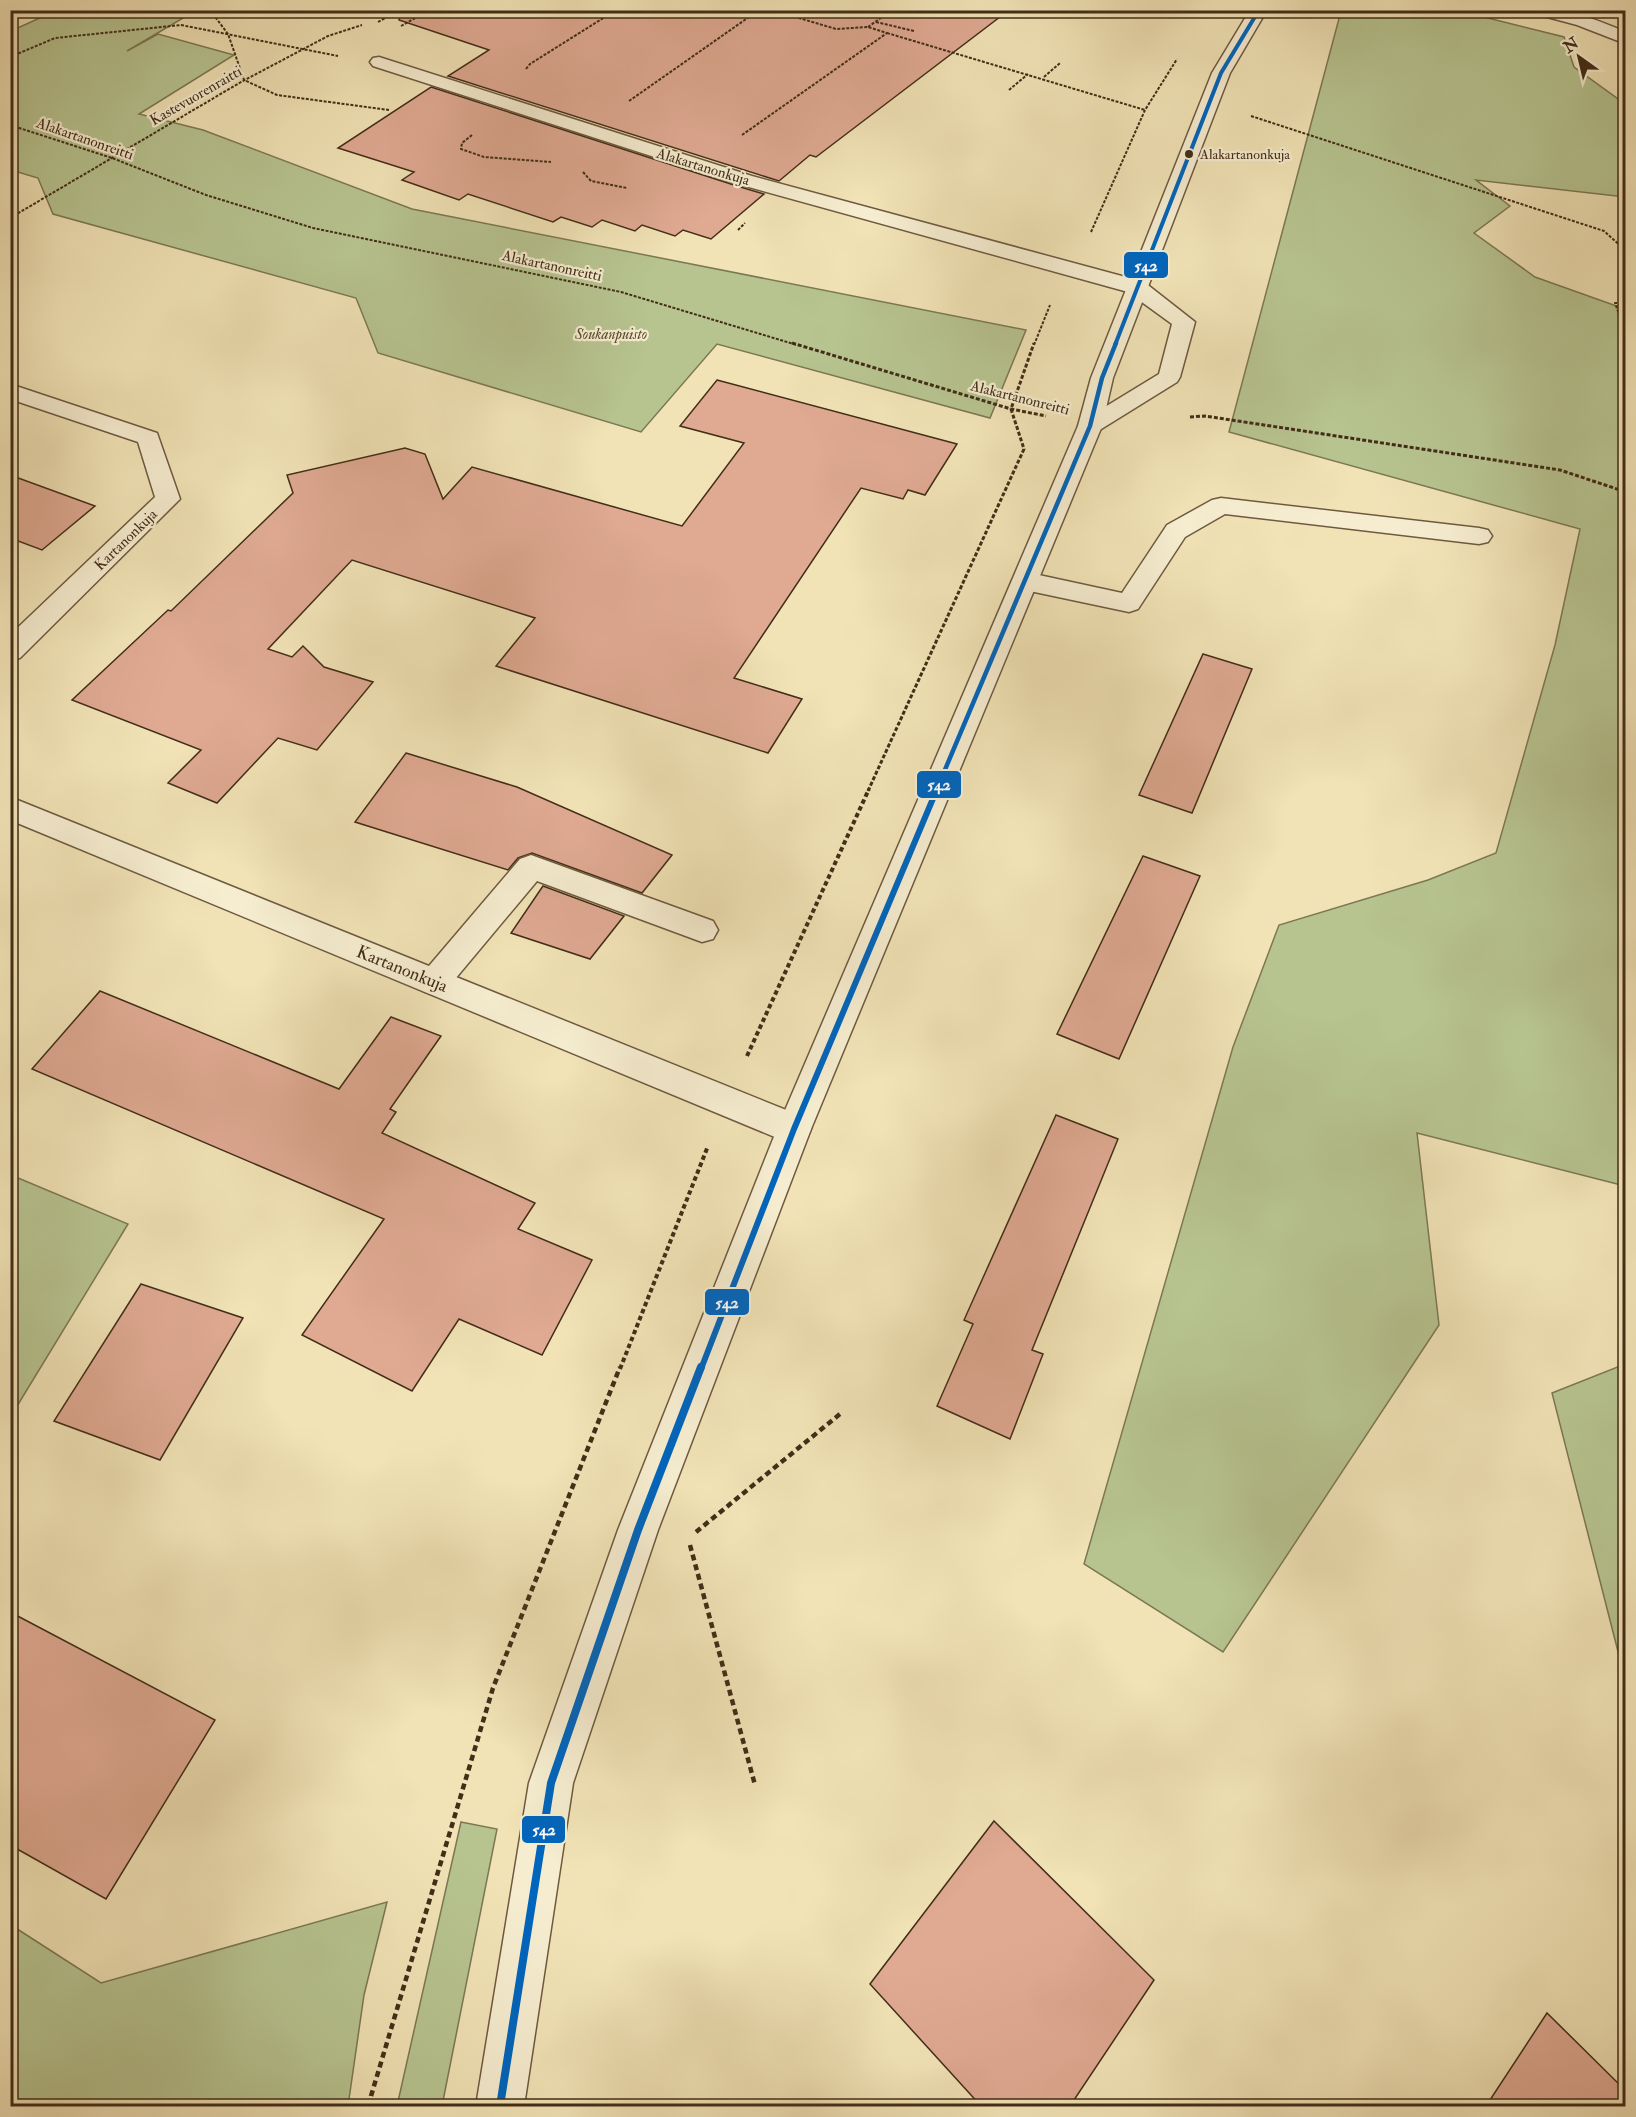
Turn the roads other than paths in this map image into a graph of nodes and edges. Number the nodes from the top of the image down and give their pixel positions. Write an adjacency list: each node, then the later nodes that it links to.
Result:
1 (1259, 10): 5 (street)
2 (1542, 10): 3 (street)
3 (1626, 39)
4 (379, 62): 5 (street, Alakartanonkuja)
5 (1136, 287): 7 (street); 7 (street)
6 (10, 391): 10 (street, Kartanonkuja)
7 (1090, 426): 9 (street)
8 (1479, 536): 9 (street)
9 (1025, 581): 14 (street)
10 (10, 651)
11 (10, 808): 13 (street, Kartanonkuja)
12 (702, 930): 13 (street)
13 (434, 982): 14 (street, Kartanonkuja)
14 (794, 1129): 15 (street)
15 (500, 2106)

